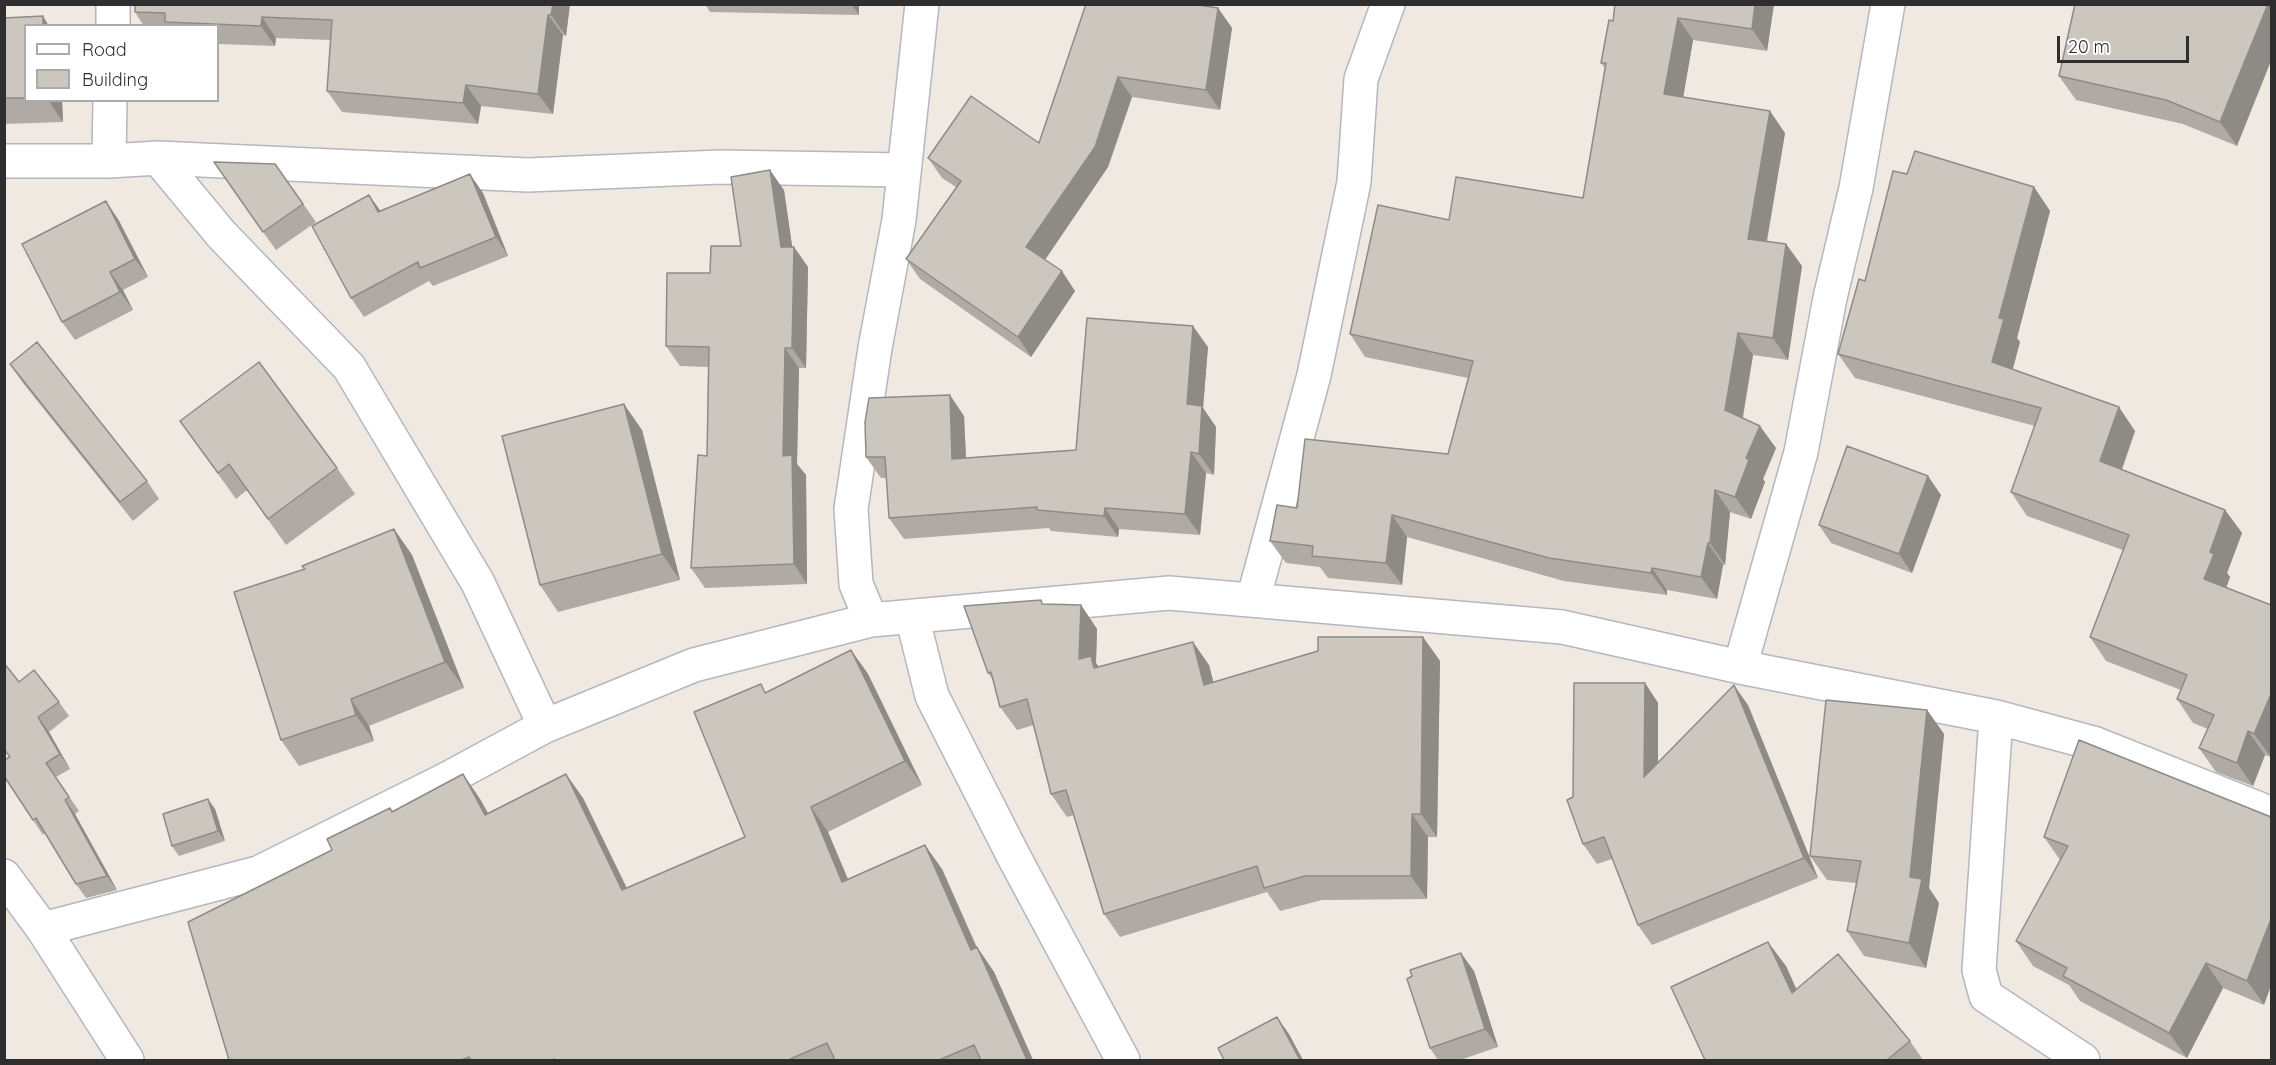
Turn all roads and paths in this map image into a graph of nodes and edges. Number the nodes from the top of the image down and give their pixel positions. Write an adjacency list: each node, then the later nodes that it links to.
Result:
1 (113, 4): 5 (street)
2 (922, 4): 10 (street)
3 (1388, 4): 11 (street)
4 (1888, 4): 14 (street)
5 (112, 24)
6 (110, 102): 9 (street)
7 (158, 158): 9 (street); 10 (street); 16 (street)
8 (4, 161): 9 (street)
9 (108, 161)
10 (904, 170): 13 (street)
11 (1253, 600): 12 (street); 14 (street)
12 (912, 616): 13 (street); 21 (street)
13 (872, 620): 16 (street)
14 (1740, 667): 15 (street)
15 (1996, 717): 17 (street); 22 (street)
16 (545, 726): 19 (street)
17 (2271, 814)
18 (4, 876): 19 (street)
19 (43, 929): 20 (street)
20 (127, 1060)
21 (1124, 1060)
22 (2083, 1060)

